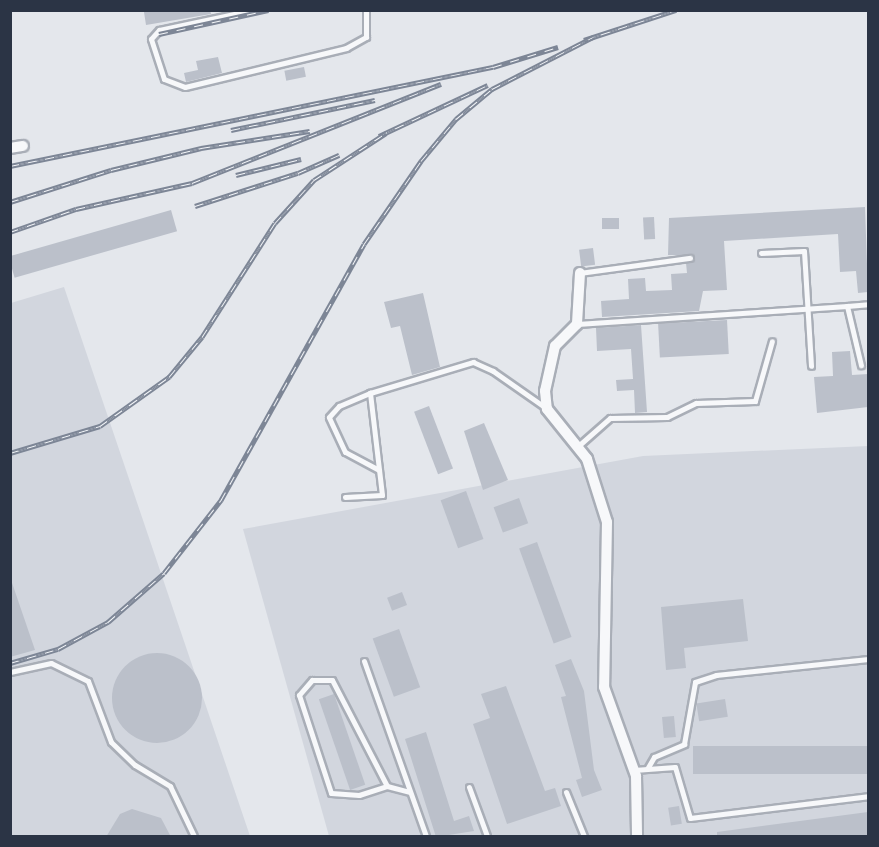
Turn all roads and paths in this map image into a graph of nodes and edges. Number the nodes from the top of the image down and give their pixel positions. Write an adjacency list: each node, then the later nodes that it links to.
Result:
1 (253, 10): 2 (lane)
2 (366, 10)
3 (23, 146): 4 (street)
4 (10, 148)
5 (761, 253): 10 (lane)
6 (690, 258): 7 (lane)
7 (580, 273): 11 (street)
8 (868, 304): 9 (lane)
9 (847, 306): 10 (lane); 13 (lane)
10 (806, 308): 11 (lane); 14 (lane)
11 (577, 324): 16 (street)
12 (772, 341): 17 (lane)
13 (861, 365)
14 (811, 366)
15 (370, 393): 16 (lane); 18 (lane); 18 (lane)
16 (547, 409): 17 (street)
17 (577, 447): 24 (street)
18 (379, 470): 19 (lane)
19 (345, 497)
20 (868, 659): 23 (lane)
21 (364, 661): 27 (lane)
22 (10, 672): 30 (lane)
23 (647, 769): 24 (lane); 29 (lane)
24 (634, 770): 34 (street)
25 (387, 786): 25 (lane); 27 (lane)
26 (469, 787): 32 (lane)
27 (409, 792): 31 (lane)
28 (566, 792): 33 (lane)
29 (868, 796)
30 (194, 837)
31 (426, 837)
32 (487, 837)
33 (584, 837)
34 (637, 837)

